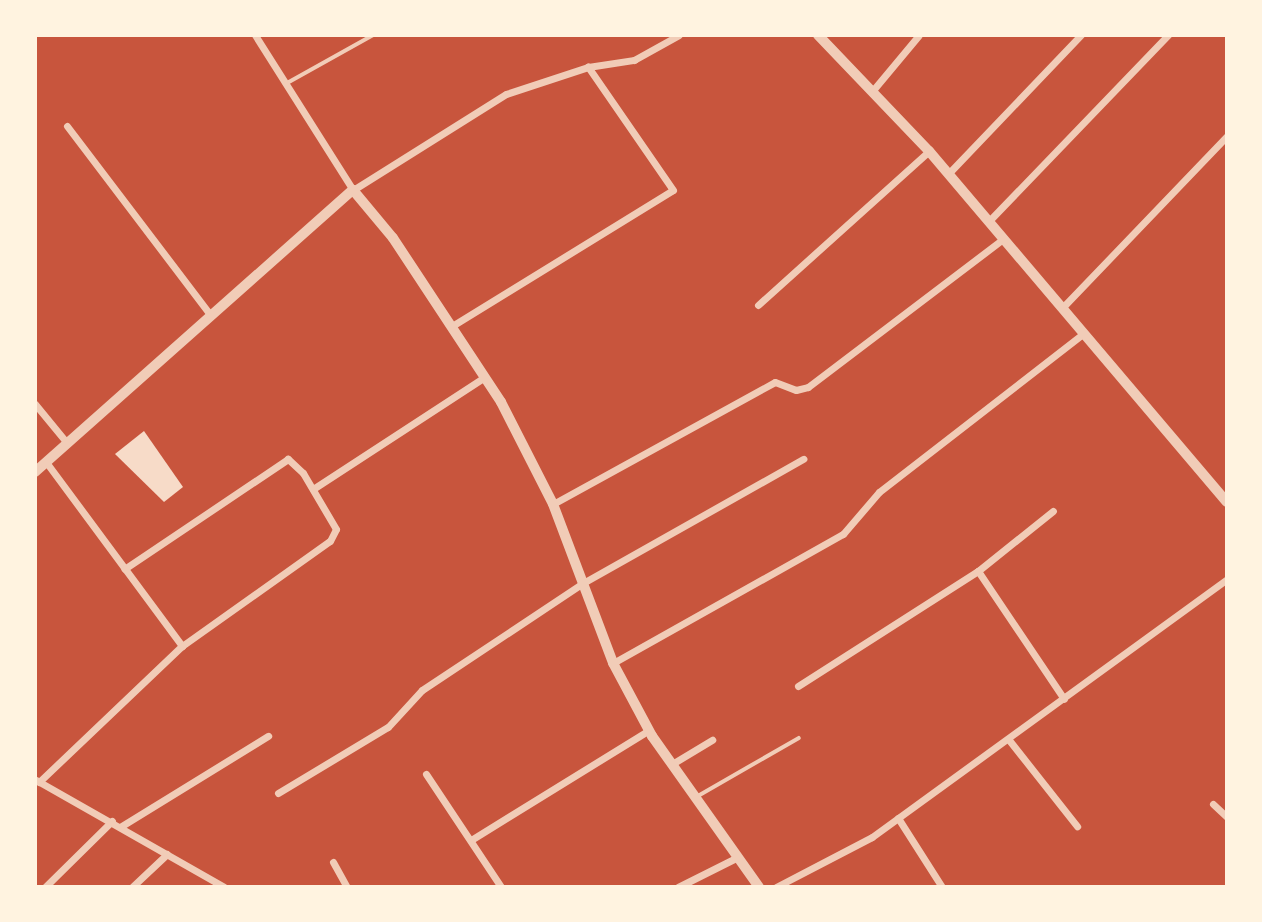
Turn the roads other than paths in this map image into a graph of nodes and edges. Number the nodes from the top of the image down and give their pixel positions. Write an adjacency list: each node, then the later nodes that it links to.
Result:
1 (254, 35): 9 (street)
2 (373, 35): 9 (lane)
3 (679, 35): 8 (street)
4 (817, 35): 10 (street)
5 (919, 35): 10 (street)
6 (1081, 35): 14 (street)
7 (1168, 35): 16 (street)
8 (588, 67): 15 (street); 21 (street)
9 (289, 82): 15 (street)
10 (874, 89): 13 (street)
11 (67, 126): 20 (street)
12 (1227, 136): 19 (street)
13 (929, 151): 14 (street); 18 (street)
14 (948, 174): 16 (street)
15 (353, 190): 20 (street); 21 (street)
16 (988, 222): 17 (street)
17 (1004, 239): 19 (street); 31 (street)
18 (758, 305)
19 (1063, 306): 22 (street)
20 (211, 317): 25 (street)
21 (452, 326): 23 (street)
22 (1084, 333): 30 (street); 38 (street)
23 (485, 377): 29 (street); 31 (street)
24 (35, 404): 25 (street)
25 (67, 443): 27 (street)
26 (803, 459): 36 (street)
27 (46, 462): 28 (street); 33 (street)
28 (35, 472)
29 (313, 489): 33 (street); 37 (street)
30 (1227, 502)
31 (553, 504): 36 (street)
32 (1053, 511): 34 (street)
33 (124, 569): 37 (street)
34 (978, 571): 39 (street); 40 (street)
35 (1227, 579): 40 (street)
36 (583, 583): 38 (street); 49 (street)
37 (182, 646): 48 (street)
38 (614, 663): 41 (street)
39 (798, 686)
40 (1064, 699): 45 (street)
41 (649, 730): 46 (street); 57 (street)
42 (268, 736): 56 (street)
43 (799, 738): 50 (lane)
44 (712, 740): 46 (street)
45 (1009, 740): 53 (street); 55 (street)
46 (672, 764): 50 (street)
47 (426, 774): 57 (street)
48 (37, 781): 54 (street)
49 (278, 793)
50 (695, 797): 59 (street)
51 (1213, 804): 52 (street)
52 (1227, 817)
53 (898, 818): 68 (street); 69 (street)
54 (112, 821): 56 (street); 61 (street)
55 (1077, 826)
56 (120, 827): 58 (street)
57 (471, 840): 65 (street)
58 (167, 854): 62 (street); 63 (street)
59 (738, 857): 66 (street); 67 (street)
60 (333, 862): 64 (street)
61 (45, 887)
62 (132, 887)
63 (224, 887)
64 (347, 887)
65 (501, 887)
66 (678, 887)
67 (759, 887)
68 (776, 887)
69 (942, 887)

